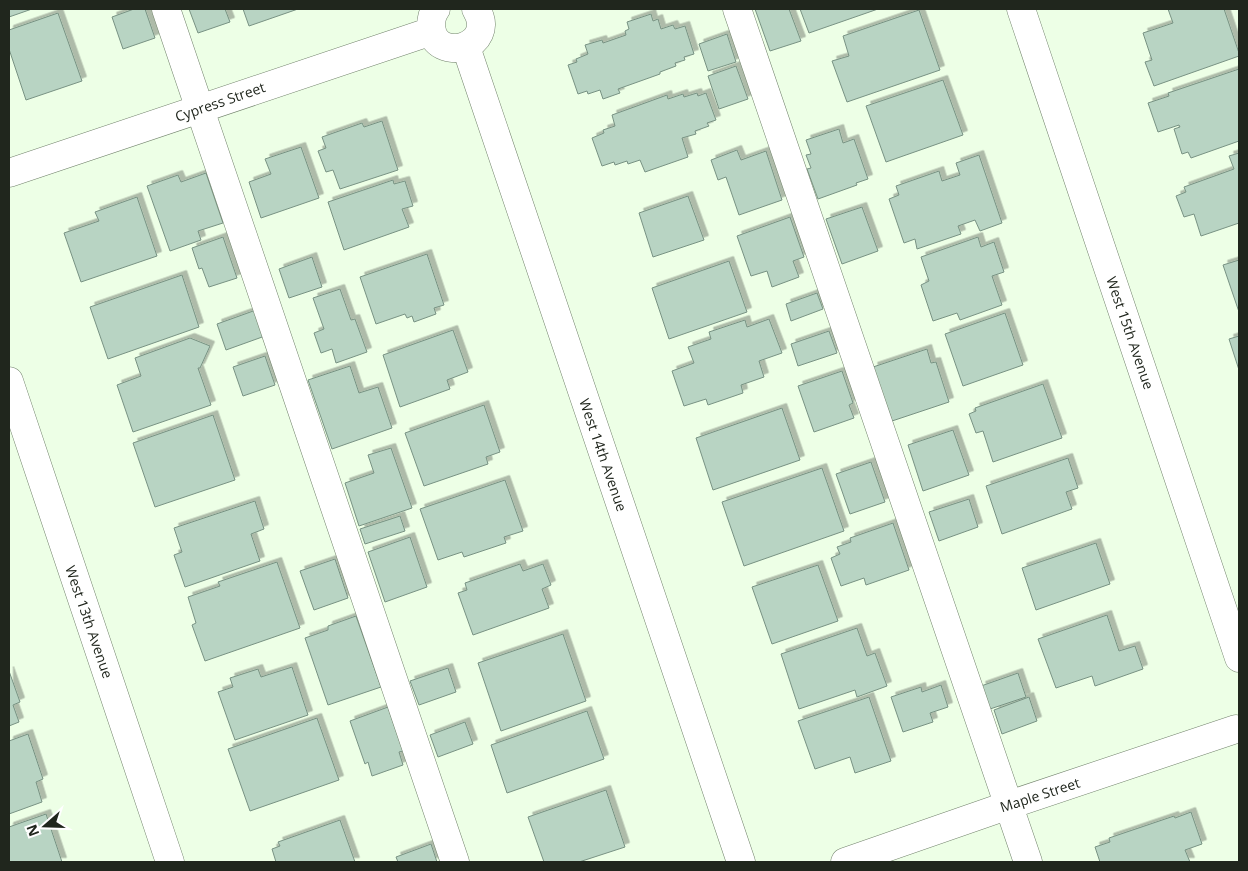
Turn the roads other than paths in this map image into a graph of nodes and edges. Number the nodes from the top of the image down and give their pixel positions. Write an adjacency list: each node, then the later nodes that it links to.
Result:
1 (166, 9): 7 (street)
2 (737, 9): 12 (street)
3 (1021, 9): 10 (street, West 15th Avenue)
4 (484, 11): 6 (street)
5 (434, 20): 6 (street); 7 (street, Cypress Street)
6 (466, 47): 15 (street, West 14th Avenue)
7 (200, 109): 8 (street, Cypress Street); 14 (street)
8 (9, 173)
9 (9, 381): 13 (street, West 13th Avenue)
10 (1239, 658)
11 (1238, 726): 12 (street, Maple Street)
12 (1009, 805): 16 (street, Maple Street); 17 (street)
13 (170, 862)
14 (455, 862)
15 (741, 862)
16 (845, 862)
17 (1028, 862)

